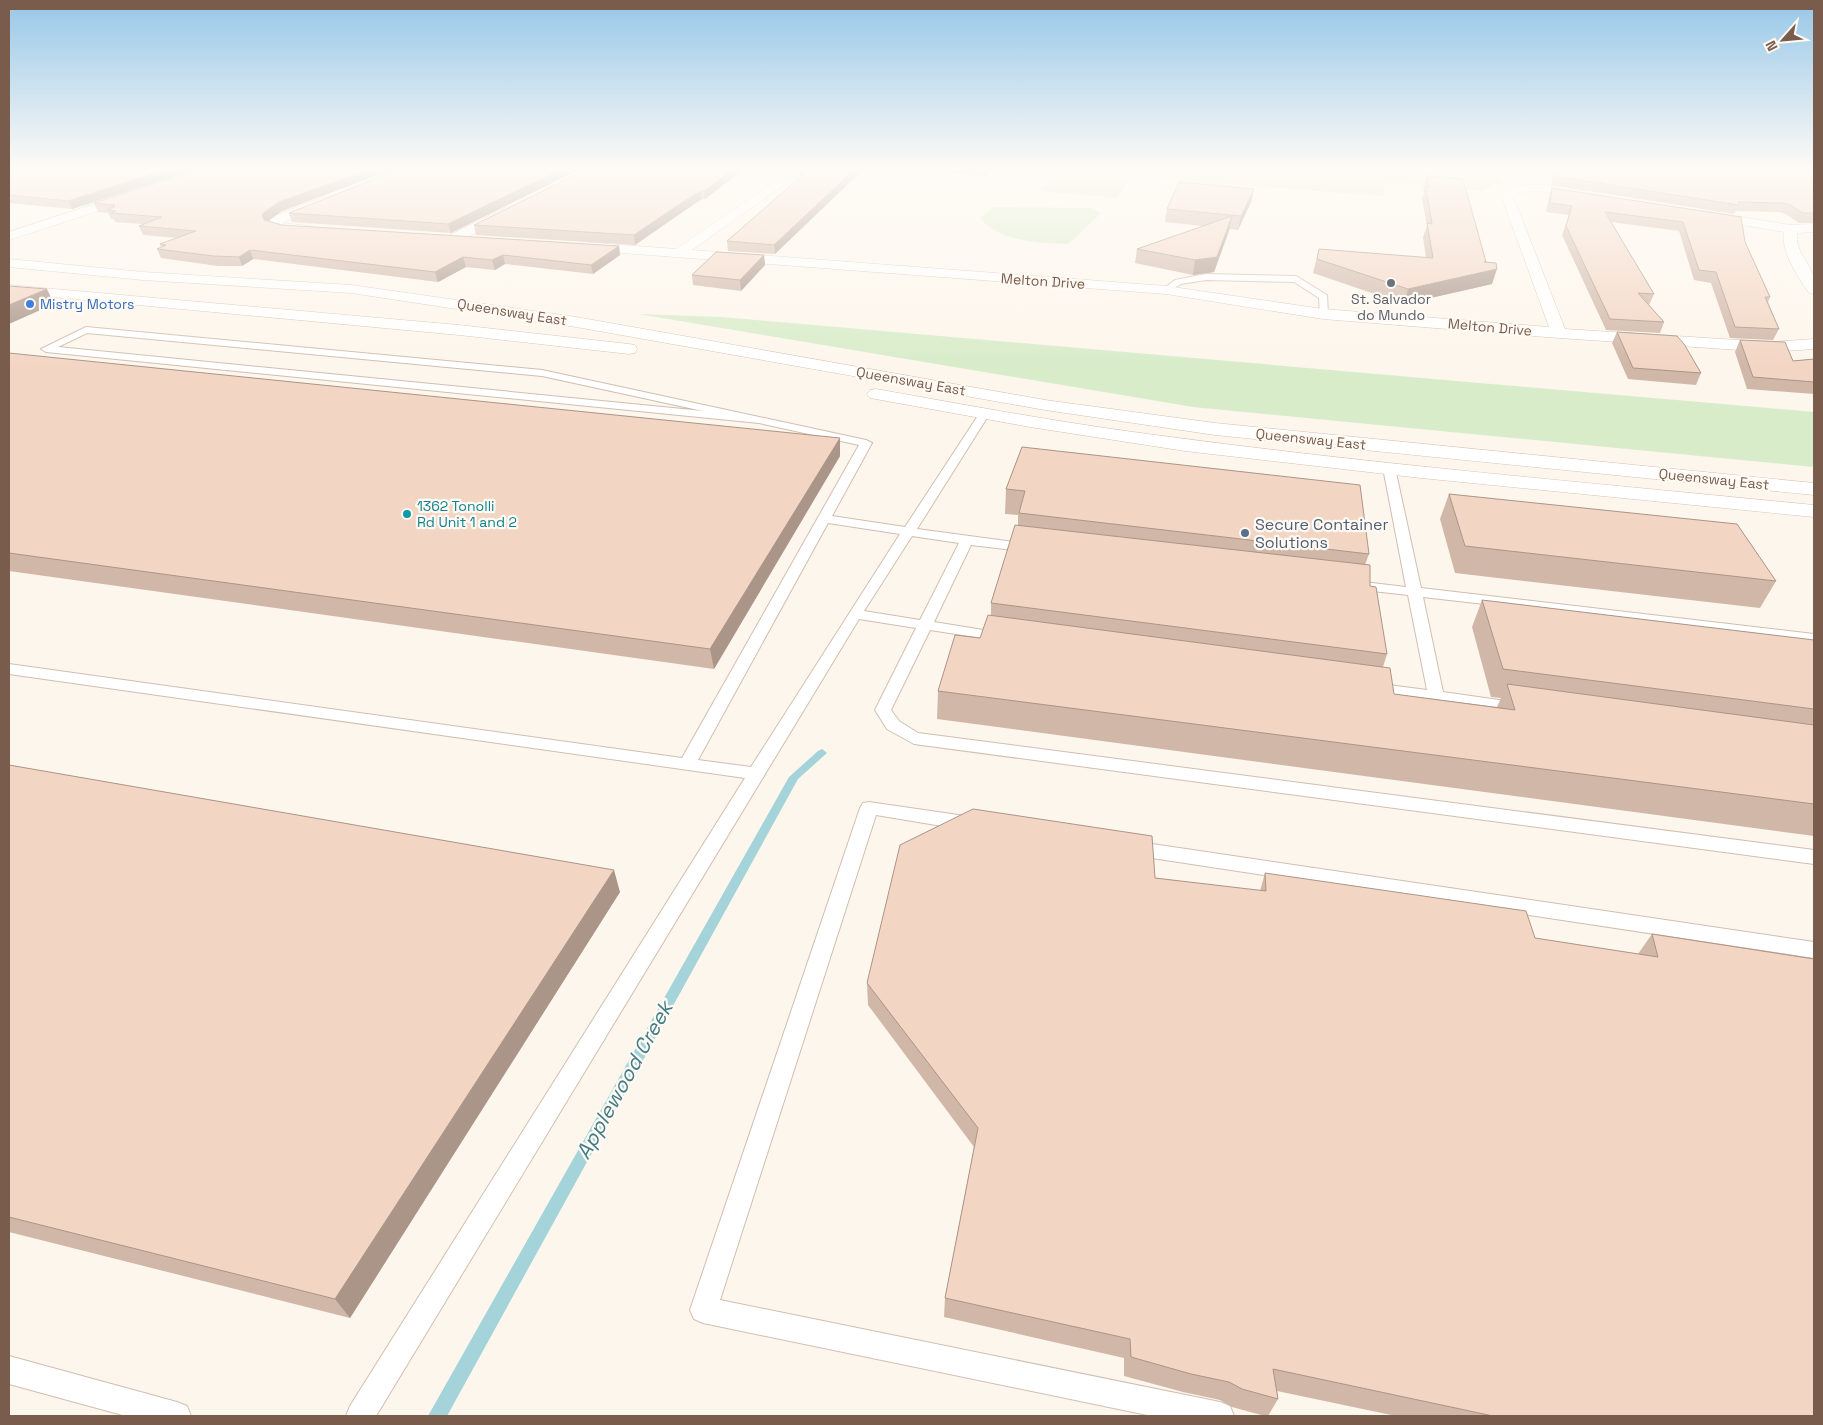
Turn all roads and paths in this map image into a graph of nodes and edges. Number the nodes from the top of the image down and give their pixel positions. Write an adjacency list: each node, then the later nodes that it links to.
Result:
1 (27, 234): 8 (main road)
2 (458, 234): 6 (main road)
3 (707, 234): 9 (main road)
4 (1522, 234): 20 (main road)
5 (1791, 234): 16 (main road)
6 (480, 241)
7 (566, 245): 9 (main road, Melton Drive)
8 (9, 247): 11 (main road)
9 (679, 253): 15 (main road, Melton Drive)
10 (9, 264): 11 (main road, Queensway East)
11 (90, 270): 13 (main road, Queensway East)
12 (9, 274): 13 (main road)
13 (143, 276): 17 (main road, Queensway East)
14 (9, 289): 19 (main road, Queensway East)
15 (1166, 290): 18 (main road, Melton Drive); 18 (lane)
16 (1814, 290)
17 (429, 299): 19 (main road); 29 (main road, Queensway East)
18 (1323, 314): 20 (main road, Melton Drive)
19 (381, 323): 23 (main road, Queensway East)
20 (1559, 333): 21 (main road, Melton Drive)
21 (1814, 344)
22 (318, 351): 24 (lane); 24 (lane); 27 (lane)
23 (643, 352)
24 (284, 372): 27 (lane)
25 (857, 390): 26 (main road, Queensway East)
26 (985, 414): 28 (main road, Queensway East); 32 (lane)
27 (760, 420): 31 (lane)
28 (1389, 468): 30 (main road, Queensway East); 36 (lane)
29 (1814, 489)
30 (1814, 512)
31 (824, 519): 32 (lane); 45 (lane)
32 (909, 531): 33 (lane); 37 (lane)
33 (968, 540): 34 (lane); 38 (lane)
34 (1047, 550)
35 (1344, 584): 36 (lane)
36 (1414, 592): 39 (lane); 43 (lane)
37 (855, 614): 38 (lane); 46 (lane)
38 (925, 626): 40 (lane); 49 (lane)
39 (1814, 638)
40 (1013, 639)
41 (9, 669): 45 (lane)
42 (1358, 686): 43 (lane)
43 (1436, 696): 44 (lane)
44 (1533, 710)
45 (687, 764): 46 (lane)
46 (757, 774): 53 (lane)
47 (997, 827): 54 (lane)
48 (1115, 845): 50 (lane)
49 (1814, 857)
50 (1814, 950)
51 (9, 1370): 52 (lane)
52 (177, 1416)
53 (360, 1416)
54 (1220, 1416)

